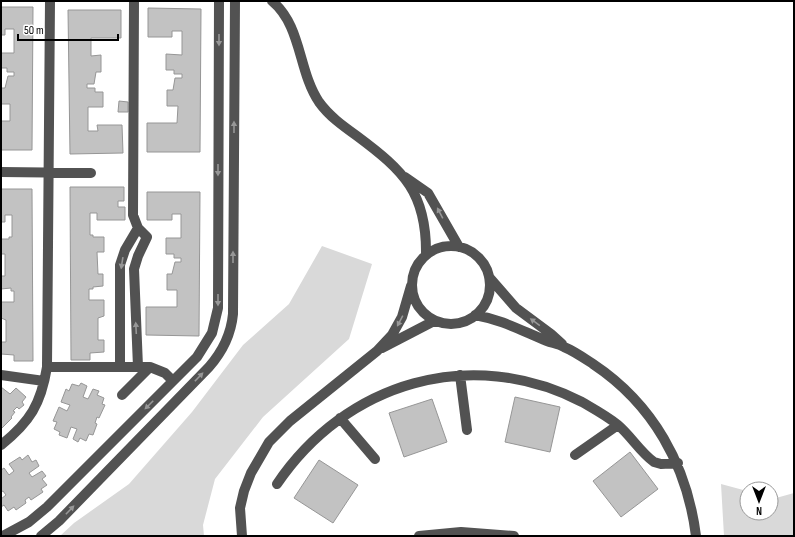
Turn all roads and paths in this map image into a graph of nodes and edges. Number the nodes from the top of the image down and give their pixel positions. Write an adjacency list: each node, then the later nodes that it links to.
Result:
1 (50, 1): 7 (street)
2 (134, 1): 10 (street)
3 (219, 1): 28 (street, one-way to 28)
4 (235, 1): 39 (street, one-way to 4)
5 (272, 1): 9 (street)
6 (1, 172): 7 (street)
7 (49, 172): 8 (street); 21 (street)
8 (91, 173)
9 (404, 176): 11 (street, one-way to 9); 12 (street)
10 (138, 228): 22 (street, one-way to 22); 23 (street, one-way to 10)
11 (459, 247): 12 (street); 13 (street)
12 (426, 255): 14 (street)
13 (489, 276): 15 (street); 16 (street)
14 (411, 286): 17 (street); 20 (street, one-way to 20)
15 (516, 308): 18 (street); 19 (street, one-way to 15)
16 (475, 316): 17 (street); 18 (street)
17 (434, 321): 20 (street)
18 (508, 323): 19 (street)
19 (564, 347): 36 (street)
20 (377, 351): 40 (street)
21 (46, 367): 22 (street); 27 (street)
22 (120, 367): 23 (street)
23 (138, 367): 24 (street)
24 (150, 367): 28 (street); 29 (street)
25 (460, 375): 30 (street); 31 (street); 32 (street)
26 (1, 376): 27 (street)
27 (44, 381): 33 (street)
28 (173, 381): 38 (street, one-way to 38)
29 (122, 396)
30 (340, 418): 35 (street); 37 (street)
31 (618, 425): 34 (street); 36 (street)
32 (467, 430)
33 (1, 445)
34 (575, 455)
35 (375, 459)
36 (678, 463): 43 (street)
37 (278, 484)
38 (3, 536)
39 (41, 536)
40 (242, 536)
41 (419, 536): 42 (street)
42 (514, 536)
43 (696, 536)

